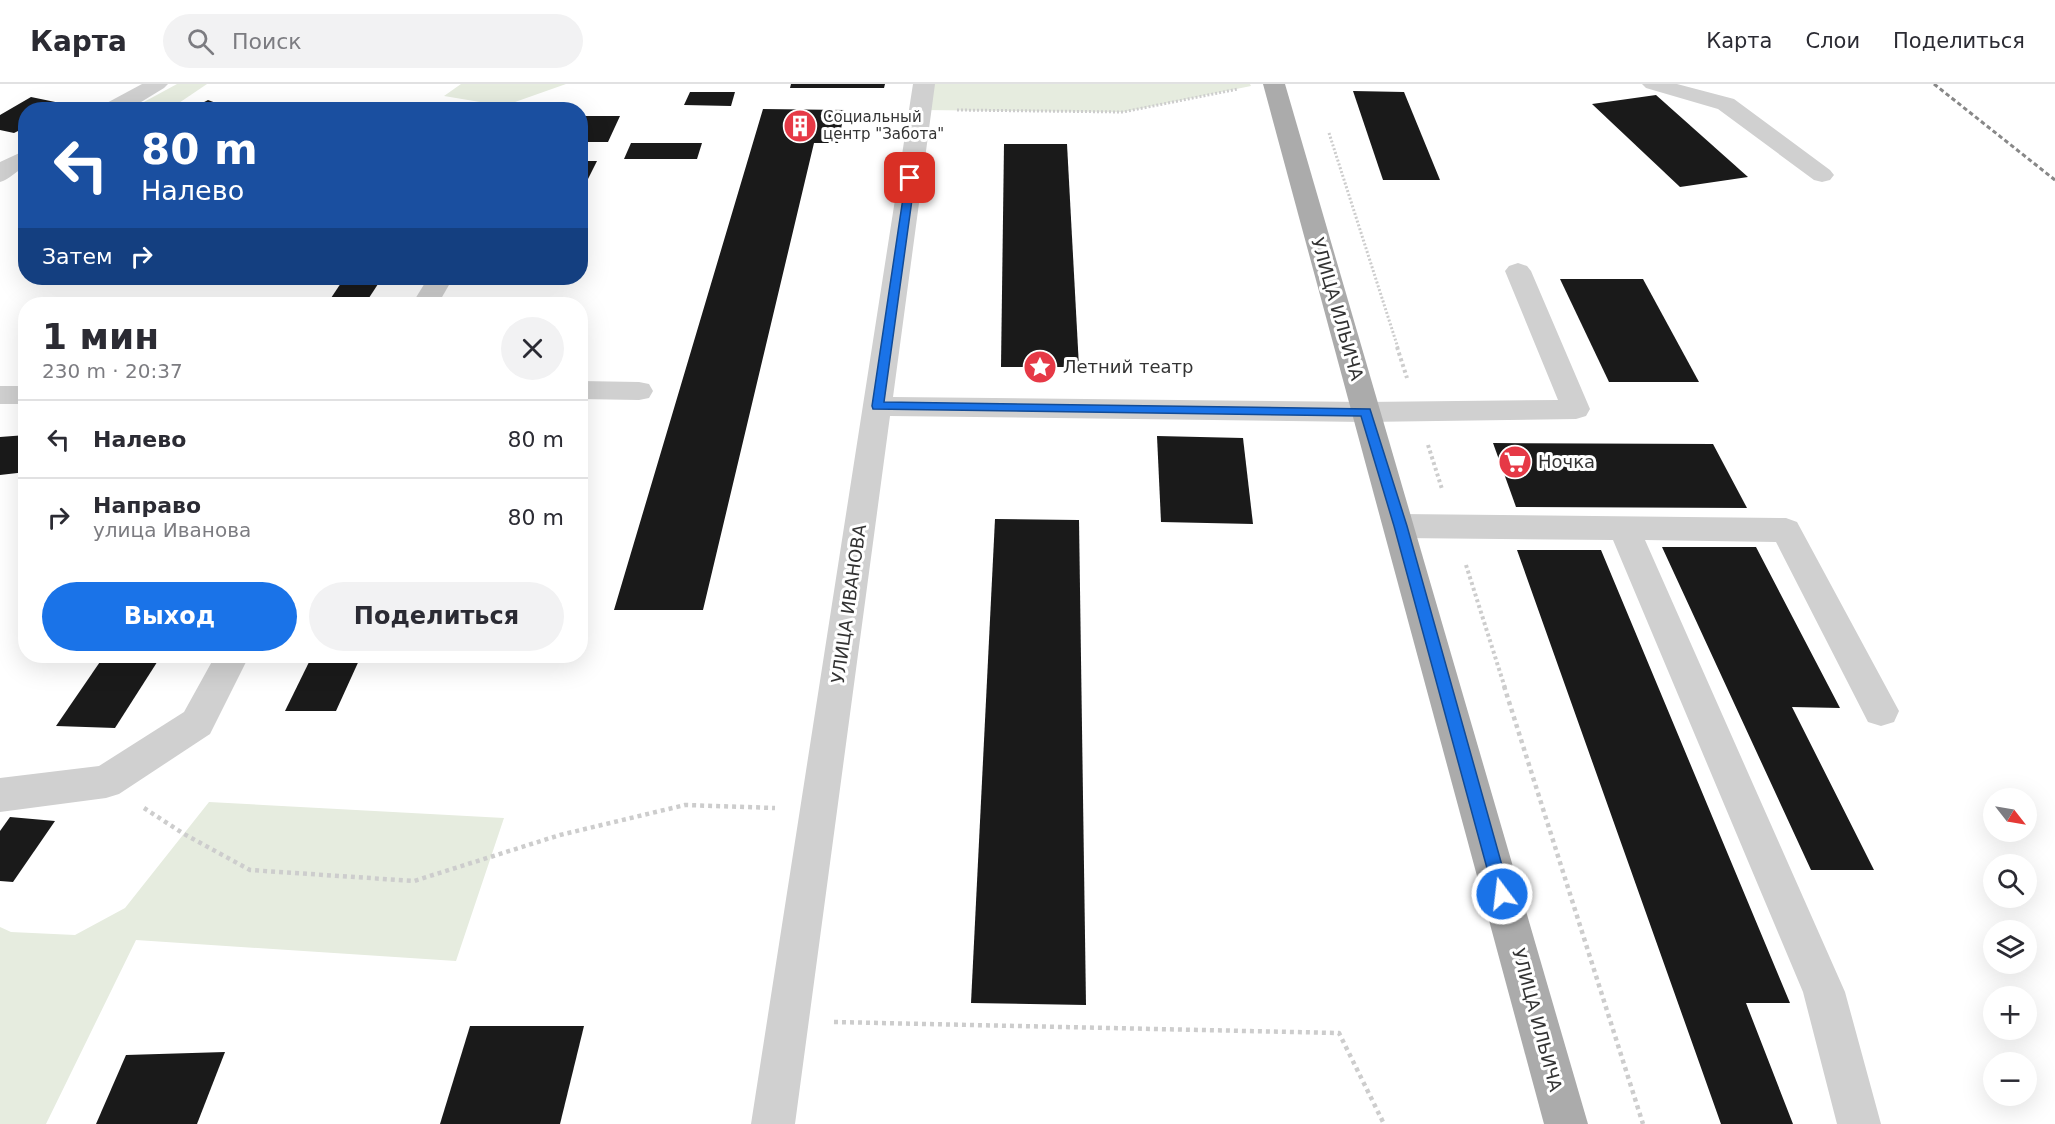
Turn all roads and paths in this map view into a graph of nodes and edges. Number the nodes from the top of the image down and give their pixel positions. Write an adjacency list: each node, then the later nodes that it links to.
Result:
1 (157, 84): 6 (street)
2 (1274, 84): 16 (main road, УЛИЦА ИЛЬИЧА)
3 (1653, 84): 8 (street)
4 (1239, 89): 5 (path)
5 (922, 97): 14 (street, УЛИЦА ИВАНОВА)
6 (125, 102)
7 (1328, 129): 15 (path)
8 (1822, 175)
9 (1518, 271): 15 (street)
10 (588, 390): 11 (street)
11 (639, 391)
12 (0, 395): 13 (street)
13 (18, 395)
14 (878, 406): 16 (street); 24 (street, УЛИЦА ИВАНОВА)
15 (1418, 411): 16 (street); 18 (path)
16 (1365, 412): 17 (main road, УЛИЦА ИЛЬИЧА)
17 (1400, 526): 18 (street); 28 (main road, УЛИЦА ИЛЬИЧА)
18 (1454, 526): 19 (street); 29 (path)
19 (1624, 528): 21 (street); 30 (street)
20 (228, 663): 22 (street)
21 (1881, 711)
22 (106, 782): 23 (street); 24 (path)
23 (0, 795)
24 (819, 809): 25 (street, УЛИЦА ИВАНОВА)
25 (788, 1021): 26 (street, УЛИЦА ИВАНОВА); 27 (path)
26 (773, 1124)
27 (1384, 1124)
28 (1566, 1124)
29 (1643, 1124)
30 (1859, 1124)

